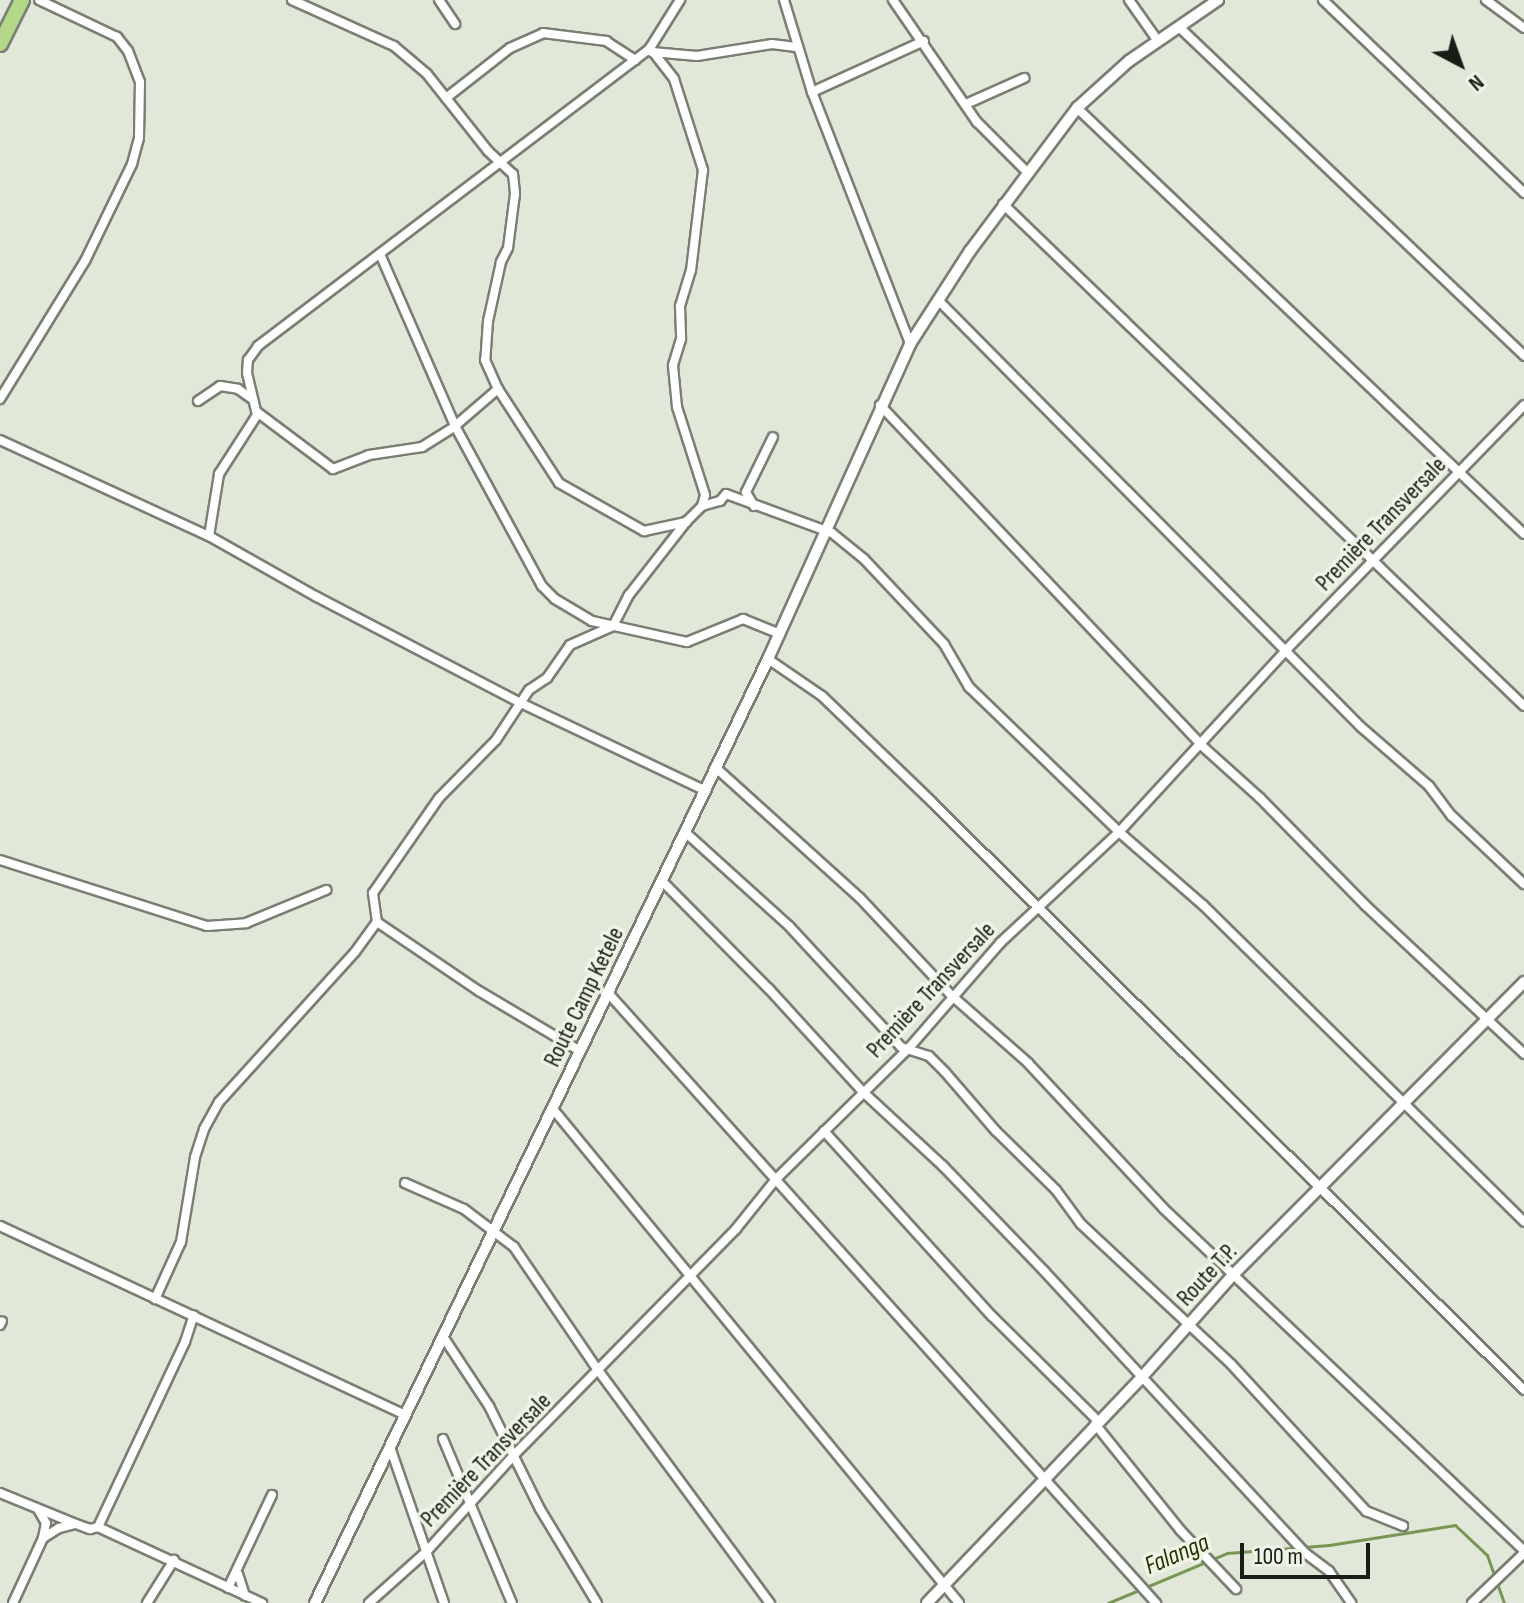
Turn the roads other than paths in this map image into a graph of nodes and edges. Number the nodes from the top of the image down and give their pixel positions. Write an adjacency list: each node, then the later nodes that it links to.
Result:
1 (22, 0): 15 (highway)
2 (39, 0): 36 (street)
3 (292, 0): 23 (street)
4 (439, 0): 12 (street)
5 (680, 0): 19 (street)
6 (784, 0): 18 (street)
7 (893, 0): 16 (street)
8 (1129, 0): 17 (street)
9 (1218, 0): 13 (street, Route Camp Ketele)
10 (1323, 0): 28 (street)
11 (1486, 0): 14 (street)
12 (455, 24)
13 (1179, 27): 17 (street, Route Camp Ketele); 33 (street)
14 (1524, 28)
15 (1, 41)
16 (924, 41): 22 (street); 24 (street)
17 (1158, 41): 25 (street, Route Camp Ketele)
18 (798, 47): 19 (street); 22 (street)
19 (651, 50): 20 (street); 45 (street)
20 (635, 60): 23 (street); 26 (street)
21 (1024, 78): 24 (street)
22 (812, 92): 32 (street)
23 (446, 98): 26 (street)
24 (966, 104): 27 (street)
25 (1077, 108): 27 (street, Route Camp Ketele); 44 (street)
26 (503, 161): 30 (street); 34 (street)
27 (1028, 173): 29 (street, Route Camp Ketele)
28 (1524, 193)
29 (1003, 204): 31 (street, Route Camp Ketele); 51 (street)
30 (380, 254): 35 (street); 41 (street)
31 (938, 300): 32 (street, Route Camp Ketele); 54 (street)
32 (910, 344): 38 (street, Route Camp Ketele)
33 (1524, 356)
34 (498, 389): 41 (street); 47 (street)
35 (251, 398): 37 (street); 40 (street)
36 (0, 399)
37 (198, 401)
38 (880, 404): 48 (street, Route Camp Ketele); 58 (street)
39 (1524, 405): 44 (street, Première Transversale)
40 (257, 412): 41 (street); 50 (street)
41 (455, 426): 52 (street)
42 (773, 437): 46 (street)
43 (0, 440): 50 (street)
44 (1459, 472): 49 (street); 51 (street, Première Transversale)
45 (702, 506): 46 (street); 47 (street)
46 (754, 506): 48 (street)
47 (686, 522): 52 (street)
48 (824, 530): 53 (street, Route Camp Ketele); 62 (street)
49 (1524, 534)
50 (209, 536): 56 (street)
51 (1374, 562): 54 (street, Première Transversale); 57 (street)
52 (613, 626): 53 (street); 56 (street)
53 (780, 634): 55 (street, Route Camp Ketele)
54 (1287, 649): 58 (street, Première Transversale); 65 (street)
55 (768, 659): 59 (street, Route Camp Ketele); 67 (street)
56 (521, 703): 60 (street); 68 (street)
57 (1524, 706)
58 (1201, 745): 62 (street, Première Transversale); 72 (street)
59 (715, 767): 60 (street, Route Camp Ketele); 71 (street)
60 (704, 790): 61 (street, Route Camp Ketele)
61 (685, 832): 64 (street, Route Camp Ketele); 73 (street)
62 (1119, 832): 67 (street, Première Transversale); 77 (street)
63 (0, 860): 66 (street)
64 (661, 880): 70 (street, Route Camp Ketele); 76 (street)
65 (1524, 884)
66 (326, 890)
67 (1038, 906): 71 (street, Première Transversale); 82 (street)
68 (377, 922): 74 (street); 88 (street)
69 (1524, 982): 72 (street, Route T.P.)
70 (609, 994): 74 (street, Route Camp Ketele); 80 (street)
71 (951, 995): 73 (street, Première Transversale); 87 (street)
72 (1488, 1019): 75 (street); 77 (street, Route T.P.)
73 (908, 1049): 76 (street, Première Transversale); 90 (street)
74 (580, 1051): 78 (street, Route Camp Ketele)
75 (1524, 1054)
76 (862, 1091): 79 (street, Première Transversale); 93 (street)
77 (1404, 1103): 82 (street, Route T.P.); 83 (street)
78 (553, 1109): 85 (street, Route Camp Ketele); 86 (street)
79 (824, 1131): 80 (street, Première Transversale); 96 (street)
80 (776, 1179): 86 (street, Première Transversale); 100 (street)
81 (405, 1183): 85 (street)
82 (1320, 1188): 87 (street, Route T.P.); 94 (street)
83 (1524, 1222)
84 (0, 1226): 88 (street)
85 (495, 1230): 91 (street, Route Camp Ketele); 92 (street)
86 (691, 1274): 92 (street, Première Transversale); 113 (street)
87 (1233, 1275): 90 (street, Route T.P.); 110 (street)
88 (155, 1299): 89 (street)
89 (194, 1315): 95 (street); 107 (street)
90 (1188, 1326): 93 (street, Route T.P.); 106 (street)
91 (444, 1338): 95 (street, Route Camp Ketele); 99 (street)
92 (598, 1370): 99 (street, Première Transversale); 126 (street)
93 (1142, 1377): 96 (street, Route T.P.); 129 (street)
94 (1524, 1390)
95 (405, 1415): 98 (street, Route Camp Ketele)
96 (1097, 1423): 100 (street, Route T.P.); 115 (street)
97 (443, 1439): 103 (street)
98 (390, 1447): 109 (street); 122 (street, Route Camp Ketele)
99 (514, 1455): 103 (street, Première Transversale); 125 (street)
100 (1045, 1479): 113 (street, Route T.P.); 117 (street)
101 (0, 1493): 104 (street)
102 (272, 1495): 112 (street)
103 (469, 1507): 109 (street, Première Transversale); 124 (street)
104 (38, 1510): 105 (street); 108 (street)
105 (76, 1524): 107 (street); 108 (street)
106 (1403, 1526)
107 (98, 1527): 111 (street)
108 (43, 1538): 119 (street)
109 (427, 1551): 118 (street, Première Transversale); 123 (street)
110 (1524, 1552): 130 (street)
111 (174, 1560): 114 (street); 120 (street)
112 (238, 1574): 114 (street); 116 (street)
113 (945, 1585): 127 (street, Route T.P.); 128 (street)
114 (228, 1588): 116 (street)
115 (1236, 1589)
116 (245, 1596): 121 (street)
117 (1153, 1600)
118 (372, 1602)
119 (13, 1603)
120 (147, 1603)
121 (262, 1603)
122 (315, 1603)
123 (444, 1603)
124 (512, 1603)
125 (597, 1603)
126 (770, 1603)
127 (927, 1603)
128 (959, 1603)
129 (1351, 1603)
130 (1472, 1603)

